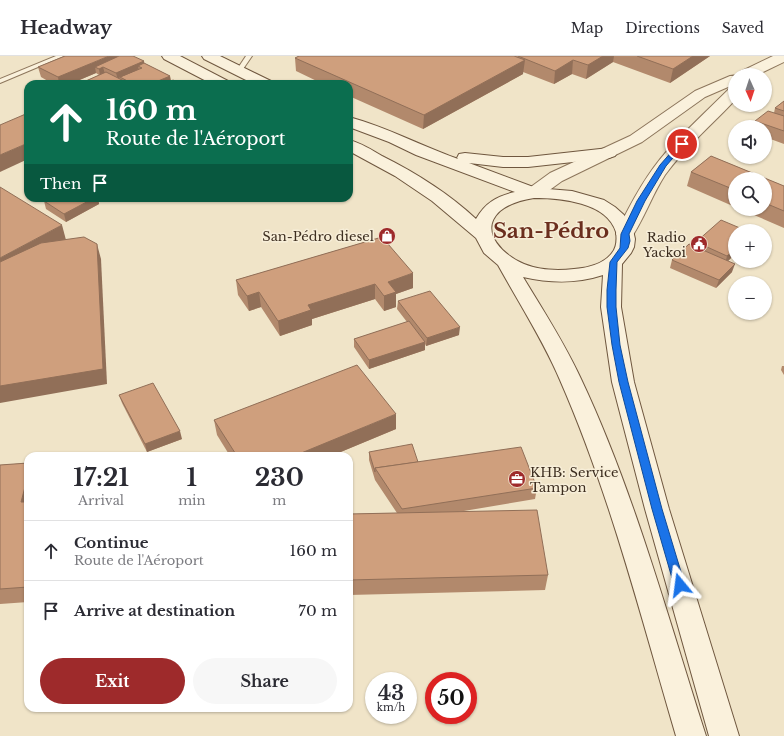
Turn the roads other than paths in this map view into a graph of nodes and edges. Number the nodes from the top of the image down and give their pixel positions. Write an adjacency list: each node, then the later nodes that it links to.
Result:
1 (61, 56): 10 (lane)
2 (169, 56): 8 (main road)
3 (209, 56): 7 (main road)
4 (249, 56): 7 (lane)
5 (784, 56): 6 (main road)
6 (760, 68)
7 (239, 71): 9 (main road)
8 (216, 80)
9 (258, 80)
10 (0, 81)
11 (728, 82): 16 (main road)
12 (728, 98): 18 (main road)
13 (353, 123): 15 (main road)
14 (353, 147): 19 (main road)
15 (422, 152): 16 (main road); 17 (main road)
16 (609, 153): 17 (main road)
17 (534, 193): 18 (main road); 19 (main road)
18 (625, 234): 21 (main road)
19 (483, 235): 20 (main road)
20 (505, 261): 21 (main road); 22 (main road)
21 (614, 262): 23 (main road)
22 (691, 736)
23 (724, 736)

